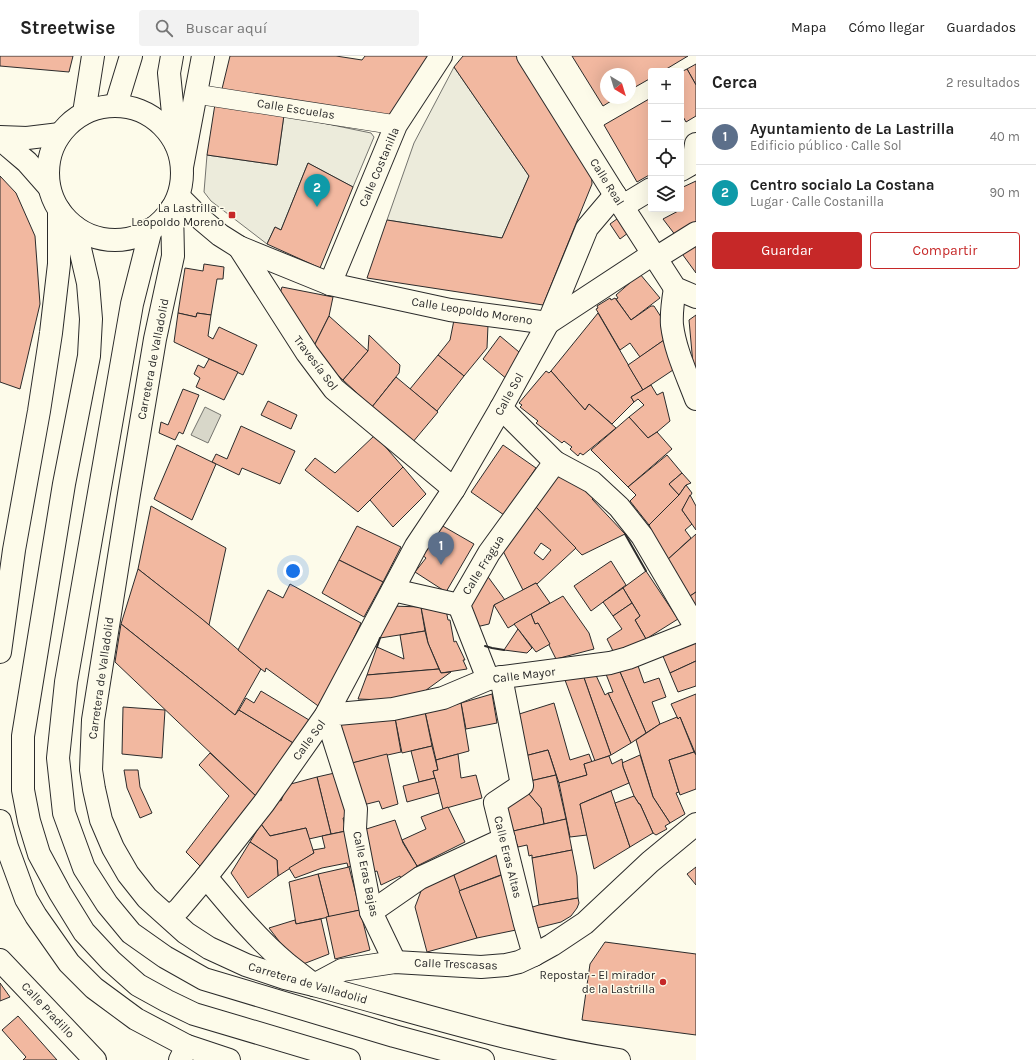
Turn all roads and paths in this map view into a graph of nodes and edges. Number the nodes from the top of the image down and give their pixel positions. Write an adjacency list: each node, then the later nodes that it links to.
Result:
1 (93, 56): 9 (main road)
2 (131, 56): 8 (main road)
3 (172, 56): 14 (main road)
4 (203, 56): 7 (main road)
5 (441, 56): 10 (main road, Calle Costanilla)
6 (528, 56): 19 (main road, Calle Real)
7 (196, 94): 10 (street, Calle Escuelas); 15 (main road)
8 (116, 105): 9 (main road); 14 (main road)
9 (84, 113): 11 (main road)
10 (396, 125): 29 (main road, Calle Costanilla)
11 (60, 134): 12 (main road); 17 (main road)
12 (0, 138): 17 (main road)
13 (696, 144): 16 (main road)
14 (176, 145): 15 (main road)
15 (182, 167): 20 (main road)
16 (684, 168)
17 (49, 187): 21 (main road)
18 (648, 190): 19 (main road, Calle Sol)
19 (619, 200): 26 (main road, Calle Real); 32 (main road, Calle Sol)
20 (175, 203): 23 (main road); 25 (main road, Calle Leopoldo Moreno); 50 (main road, Carretera de Valladolid)
21 (59, 210): 22 (main road); 37 (main road)
22 (75, 226): 23 (main road); 58 (main road)
23 (151, 229): 59 (main road)
24 (696, 233): 26 (main road)
25 (239, 247): 27 (main road, Calle Leopoldo Moreno); 28 (main road, Travesía Sol)
26 (654, 256): 30 (main road, Calle Real); 32 (main road, Calle Leopoldo Moreno)
27 (275, 262): 28 (main road); 29 (main road, Calle Leopoldo Moreno)
28 (257, 275): 36 (main road, Travesía Sol)
29 (330, 284): 32 (main road, Calle Leopoldo Moreno)
30 (675, 288): 31 (main road); 33 (main road)
31 (696, 297)
32 (548, 323): 34 (main road, Calle Sol)
33 (696, 399)
34 (501, 408): 35 (main road); 36 (main road, Calle Sol)
35 (555, 462): 39 (main road, Calle Fragua); 40 (main road)
36 (454, 489): 38 (main road, Calle Sol)
37 (6, 569): 42 (main road)
38 (393, 590): 39 (main road); 44 (main road, Calle Sol)
39 (459, 605): 43 (main road, Calle Fragua)
40 (696, 628)
41 (696, 631): 43 (main road, Calle Mayor)
42 (0, 652)
43 (495, 678): 44 (main road, Calle Mayor); 47 (main road, Calle Eras Altas)
44 (326, 715): 48 (main road, Calle Sol); 49 (main road, Calle Eras Bajas)
45 (0, 821): 55 (main road)
46 (696, 824): 51 (main road, Calle Trescasas)
47 (504, 839): 49 (main road); 51 (main road, Calle Eras Altas)
48 (206, 878): 50 (main road, Calle Sol); 54 (main road)
49 (371, 912): 53 (main road, Calle Eras Bajas)
50 (169, 918): 54 (main road, Carretera de Valladolid)
51 (534, 955): 53 (main road, Calle Trescasas)
52 (0, 960): 56 (main road, Calle Pradillo)
53 (395, 962): 54 (main road, Calle Trescasas)
54 (314, 985): 60 (main road, Carretera de Valladolid)
55 (183, 1053): 57 (main road)
56 (95, 1060)
57 (229, 1060)
58 (349, 1060)
59 (483, 1060)
60 (619, 1060)

